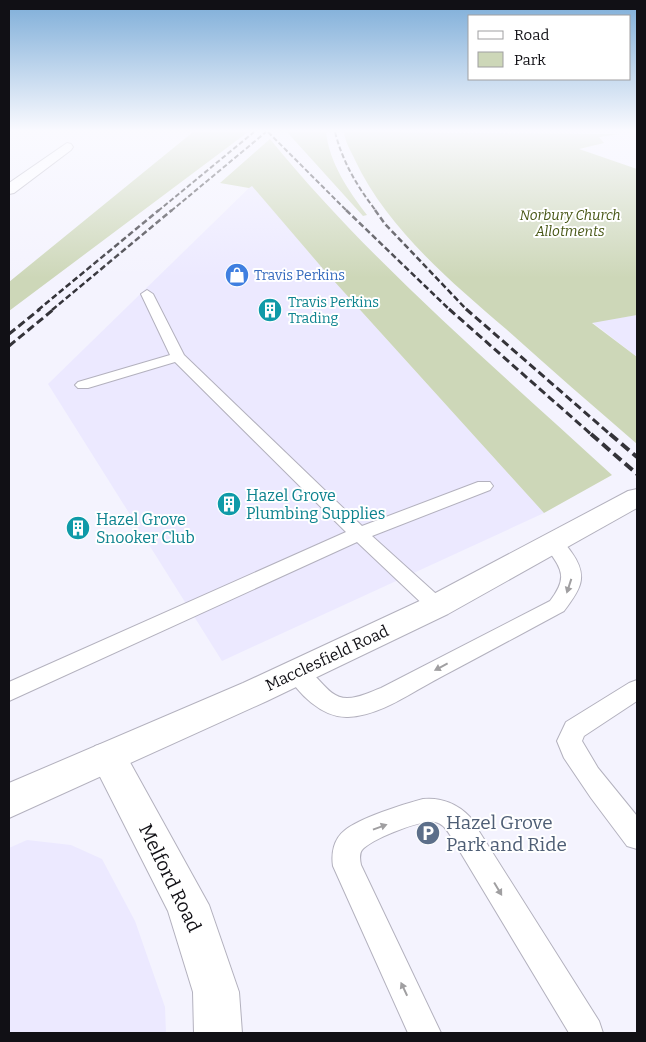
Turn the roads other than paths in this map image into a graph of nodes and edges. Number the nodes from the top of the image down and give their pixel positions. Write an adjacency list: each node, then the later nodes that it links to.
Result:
1 (22, 181): 2 (main road)
2 (9, 190)
3 (147, 294): 4 (lane)
4 (178, 357): 5 (lane); 8 (lane)
5 (83, 385)
6 (484, 486): 8 (lane)
7 (637, 497): 9 (main road, Macclesfield Road)
8 (359, 534): 10 (lane); 13 (lane)
9 (554, 544): 10 (main road, Macclesfield Road); 11 (lane, one-way to 11)
10 (437, 606): 11 (main road, Macclesfield Road)
11 (297, 672): 14 (main road, Macclesfield Road)
12 (637, 689): 16 (lane)
13 (9, 692)
14 (108, 757): 15 (main road, Macclesfield Road); 17 (main road, Melford Road)
15 (9, 801)
16 (637, 836)
17 (218, 1033)
18 (425, 1033): 19 (lane, one-way to 19)
19 (587, 1033)

